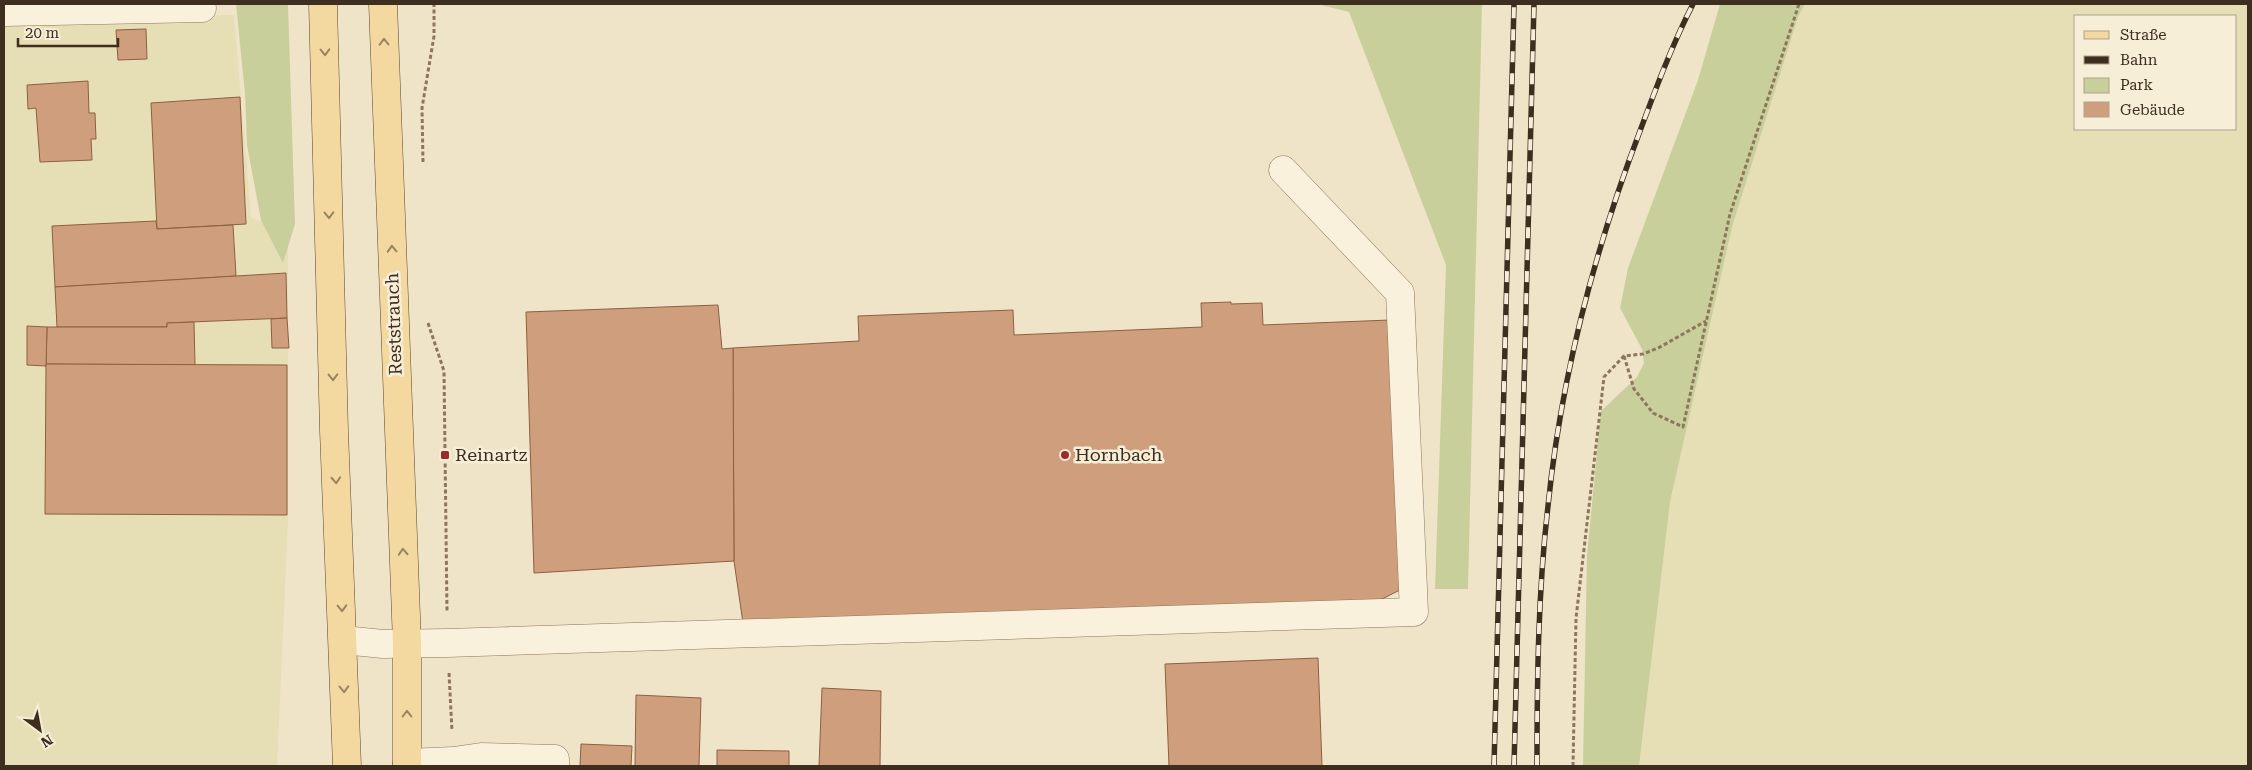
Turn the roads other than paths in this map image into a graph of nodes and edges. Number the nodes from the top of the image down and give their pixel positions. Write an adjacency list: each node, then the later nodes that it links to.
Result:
1 (324, 4): 6 (main road, one-way to 6)
2 (383, 4): 7 (main road, Reststrauch, one-way to 2)
3 (202, 8): 4 (street)
4 (4, 12)
5 (1283, 170): 7 (street)
6 (343, 640): 7 (street); 9 (main road, one-way to 9)
7 (407, 644): 8 (main road, Reststrauch, one-way to 7)
8 (407, 765): 10 (street)
9 (346, 766)
10 (555, 766)

